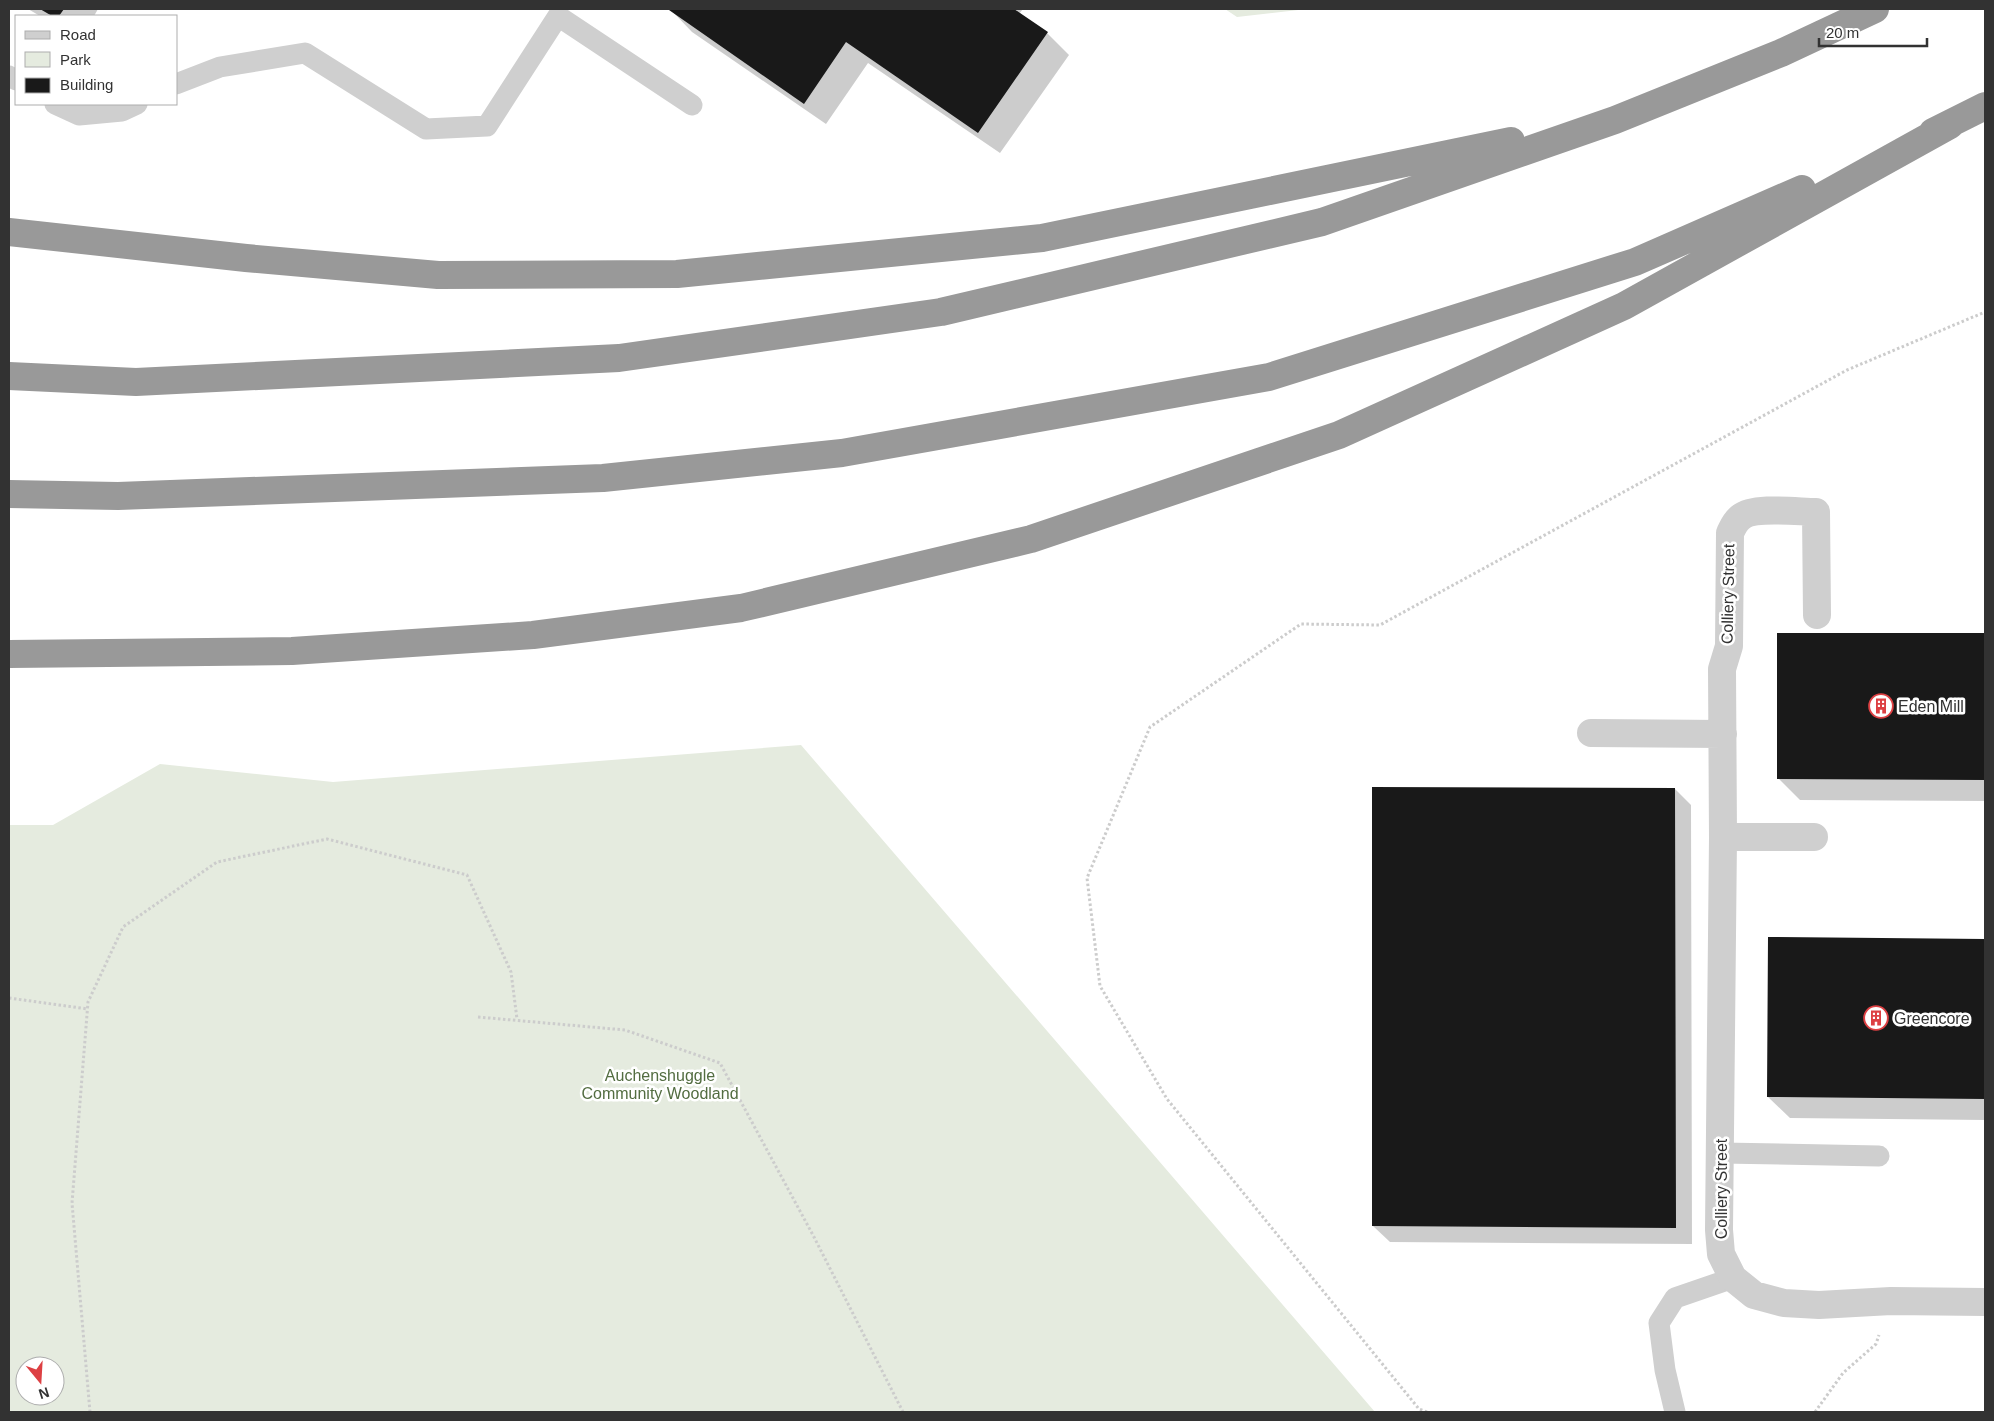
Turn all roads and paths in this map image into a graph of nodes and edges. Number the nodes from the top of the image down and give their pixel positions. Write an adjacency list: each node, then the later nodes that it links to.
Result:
1 (1875, 9): 8 (highway)
2 (559, 12): 3 (lane); 6 (lane)
3 (178, 83)
4 (57, 105): 5 (lane)
5 (135, 105)
6 (692, 105)
7 (1985, 106): 9 (highway)
8 (1615, 120): 10 (highway); 12 (highway)
9 (1950, 125): 13 (highway); 15 (highway)
10 (9, 232)
11 (1985, 312): 31 (path)
12 (9, 376)
13 (9, 494)
14 (1817, 614): 17 (street, Colliery Street)
15 (9, 654)
16 (1591, 733): 17 (street)
17 (1723, 734): 19 (street, Colliery Street)
18 (1814, 836): 19 (street)
19 (1723, 837): 24 (street, Colliery Street)
20 (9, 998): 21 (path)
21 (88, 1009): 23 (path); 29 (path)
22 (478, 1017): 23 (path)
23 (517, 1019): 30 (path)
24 (1721, 1153): 25 (lane); 26 (street, Colliery Street)
25 (1879, 1156)
26 (1733, 1278): 27 (street, Colliery Street); 32 (lane)
27 (1891, 1301): 28 (street, Colliery Street); 33 (path)
28 (1985, 1302)
29 (90, 1412)
30 (904, 1412)
31 (1427, 1412)
32 (1675, 1412)
33 (1815, 1412)

